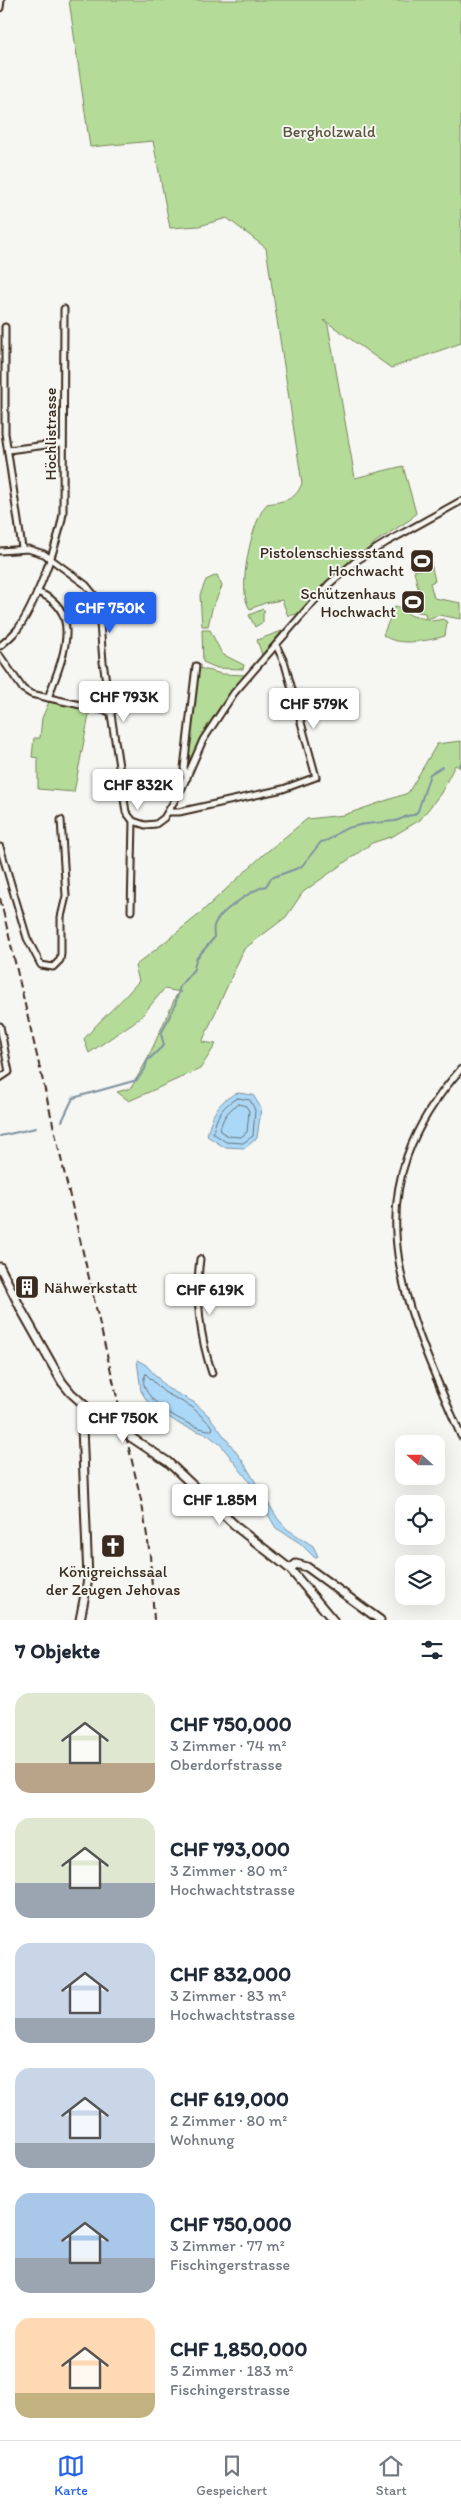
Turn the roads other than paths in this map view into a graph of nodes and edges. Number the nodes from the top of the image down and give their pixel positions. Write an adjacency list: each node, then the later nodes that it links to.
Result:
1 (1, 0): 2 (street)
2 (0, 8)
3 (64, 309): 5 (street, Höchlistrasse)
4 (5, 327): 6 (street)
5 (62, 443): 6 (street); 10 (street, Höchlistrasse)
6 (8, 450): 8 (street)
7 (461, 501): 12 (street)
8 (22, 548): 9 (street); 10 (street)
9 (0, 551)
10 (49, 558): 11 (street, Höchlistrasse); 17 (street)
11 (37, 592): 13 (street, Höchlistrasse); 16 (street)
12 (276, 645): 18 (street); 19 (street)
13 (0, 646)
14 (0, 656): 16 (street)
15 (196, 666): 18 (street)
16 (48, 698): 17 (street)
17 (112, 712): 21 (street)
18 (187, 778): 19 (street)
19 (169, 812): 21 (street)
20 (62, 820): 22 (street)
21 (133, 820): 23 (street)
22 (0, 847)
23 (131, 911)
24 (0, 1026): 26 (street)
25 (461, 1069): 31 (street)
26 (0, 1078)
27 (200, 1259): 29 (street)
28 (0, 1267): 30 (main road)
29 (212, 1373)
30 (90, 1410): 32 (main road); 33 (main road)
31 (461, 1436)
32 (290, 1569): 34 (main road); 35 (main road)
33 (80, 1620)
34 (333, 1620)
35 (380, 1620)

